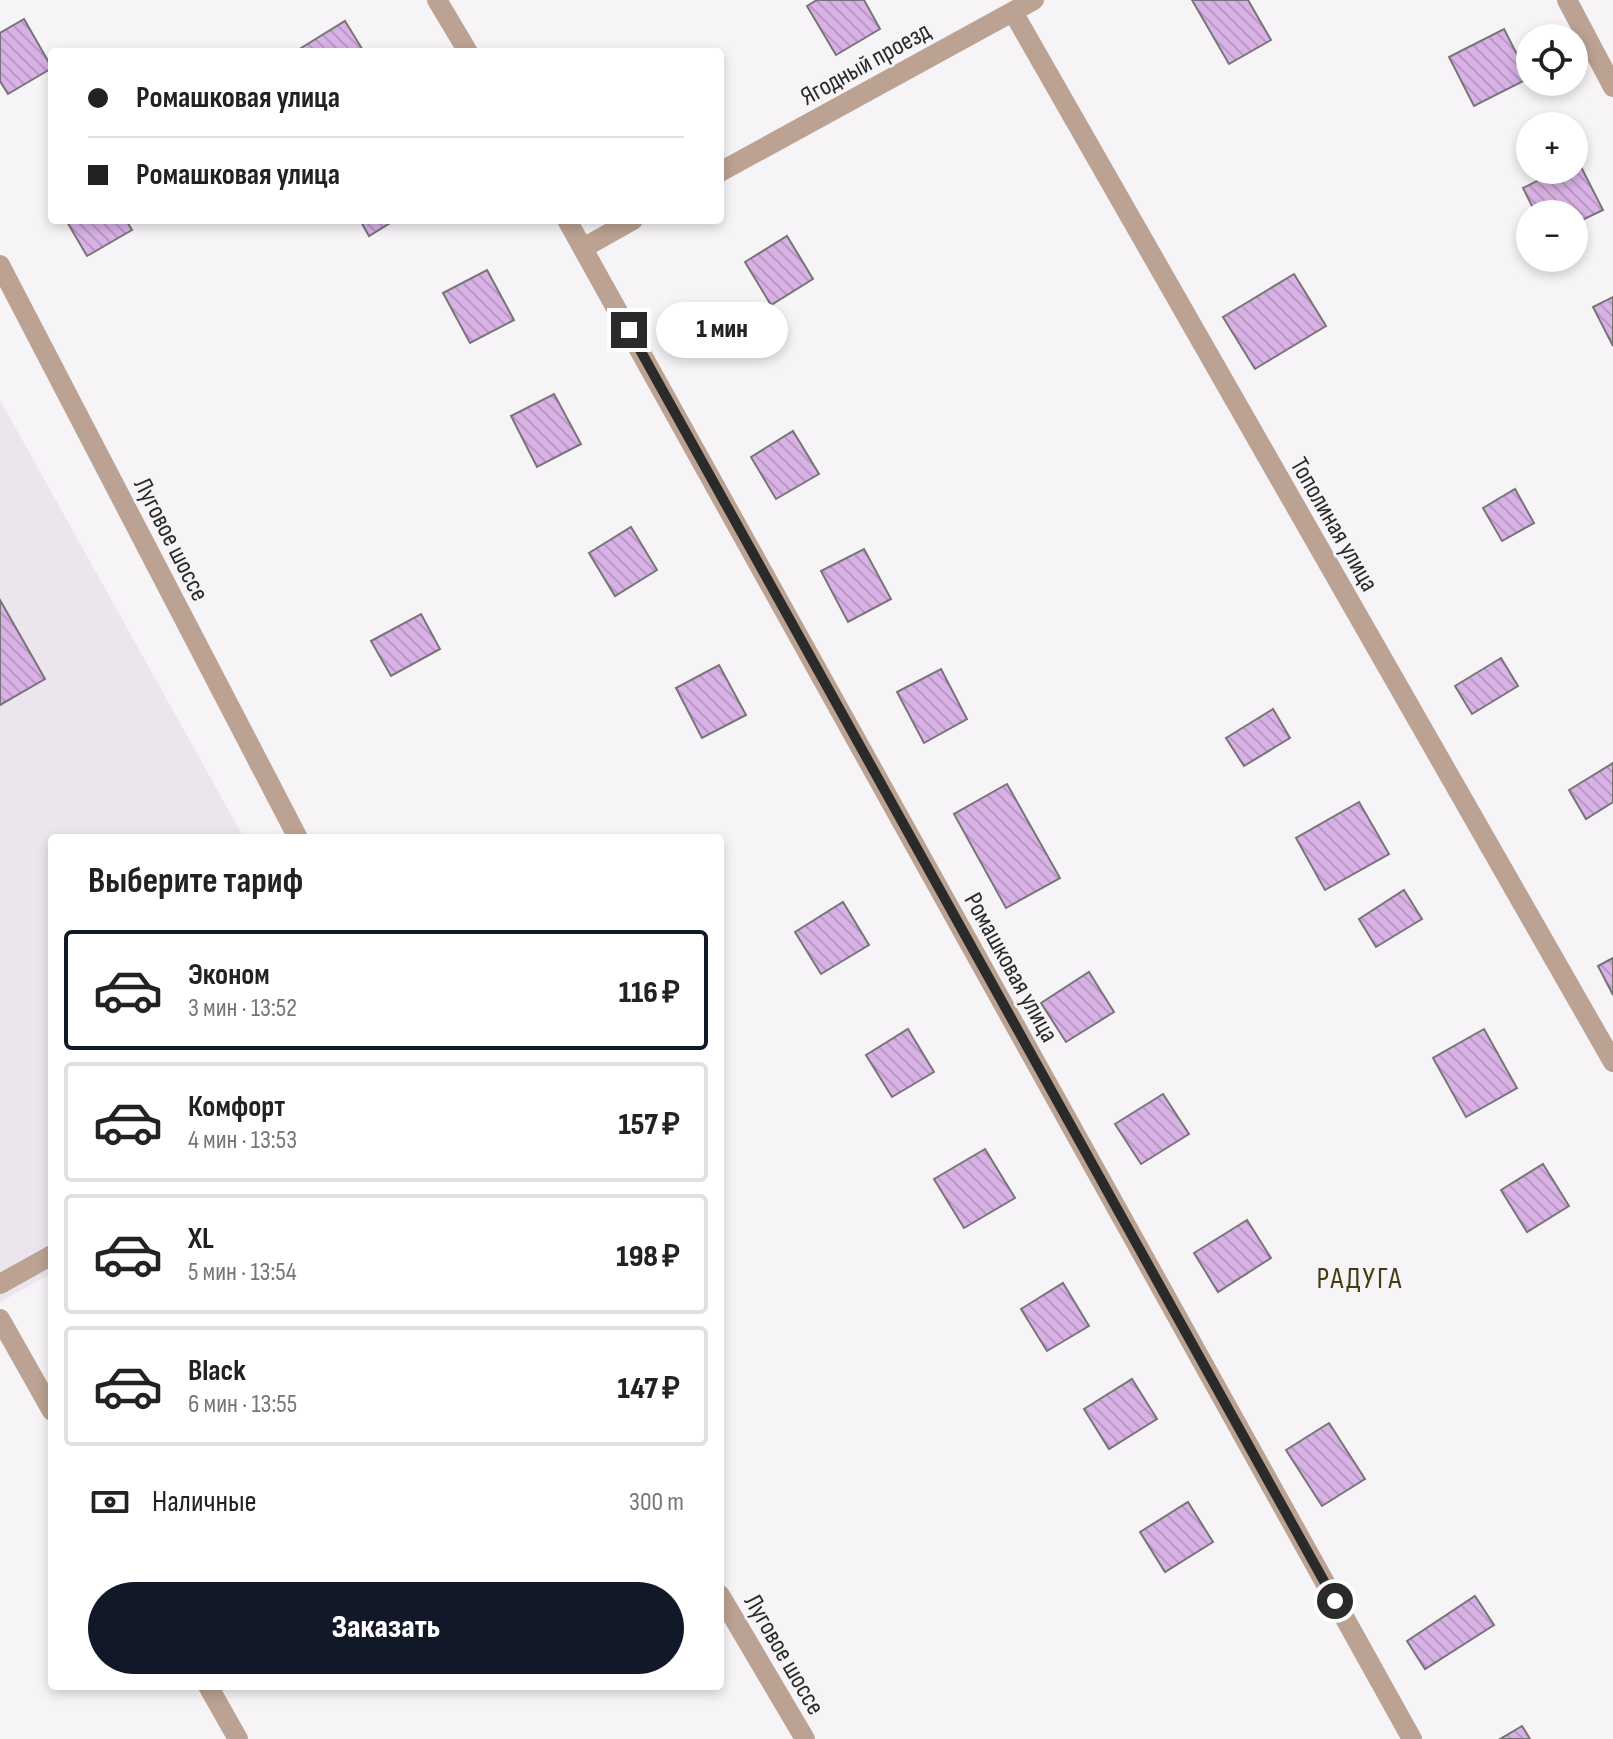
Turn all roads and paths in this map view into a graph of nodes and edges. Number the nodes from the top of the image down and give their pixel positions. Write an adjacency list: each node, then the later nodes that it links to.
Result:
1 (437, 0): 5 (street)
2 (1034, 0): 4 (street, Ягодный проезд)
3 (1567, 0): 6 (street)
4 (1013, 12): 7 (street, Ягодный проезд); 13 (street, Тополиная улица)
5 (466, 48)
6 (1613, 87)
7 (724, 170)
8 (569, 224): 10 (street, Ромашковая улица)
9 (626, 224): 10 (street)
10 (583, 248): 22 (street, Ромашковая улица)
11 (0, 265): 12 (street, Луговое шоссе)
12 (296, 834)
13 (1613, 1062)
14 (48, 1257): 15 (street)
15 (0, 1284)
16 (0, 1319): 17 (street)
17 (48, 1404)
18 (724, 1602): 21 (street, Луговое шоссе)
19 (210, 1690): 20 (street)
20 (238, 1739)
21 (805, 1739)
22 (1412, 1739)

